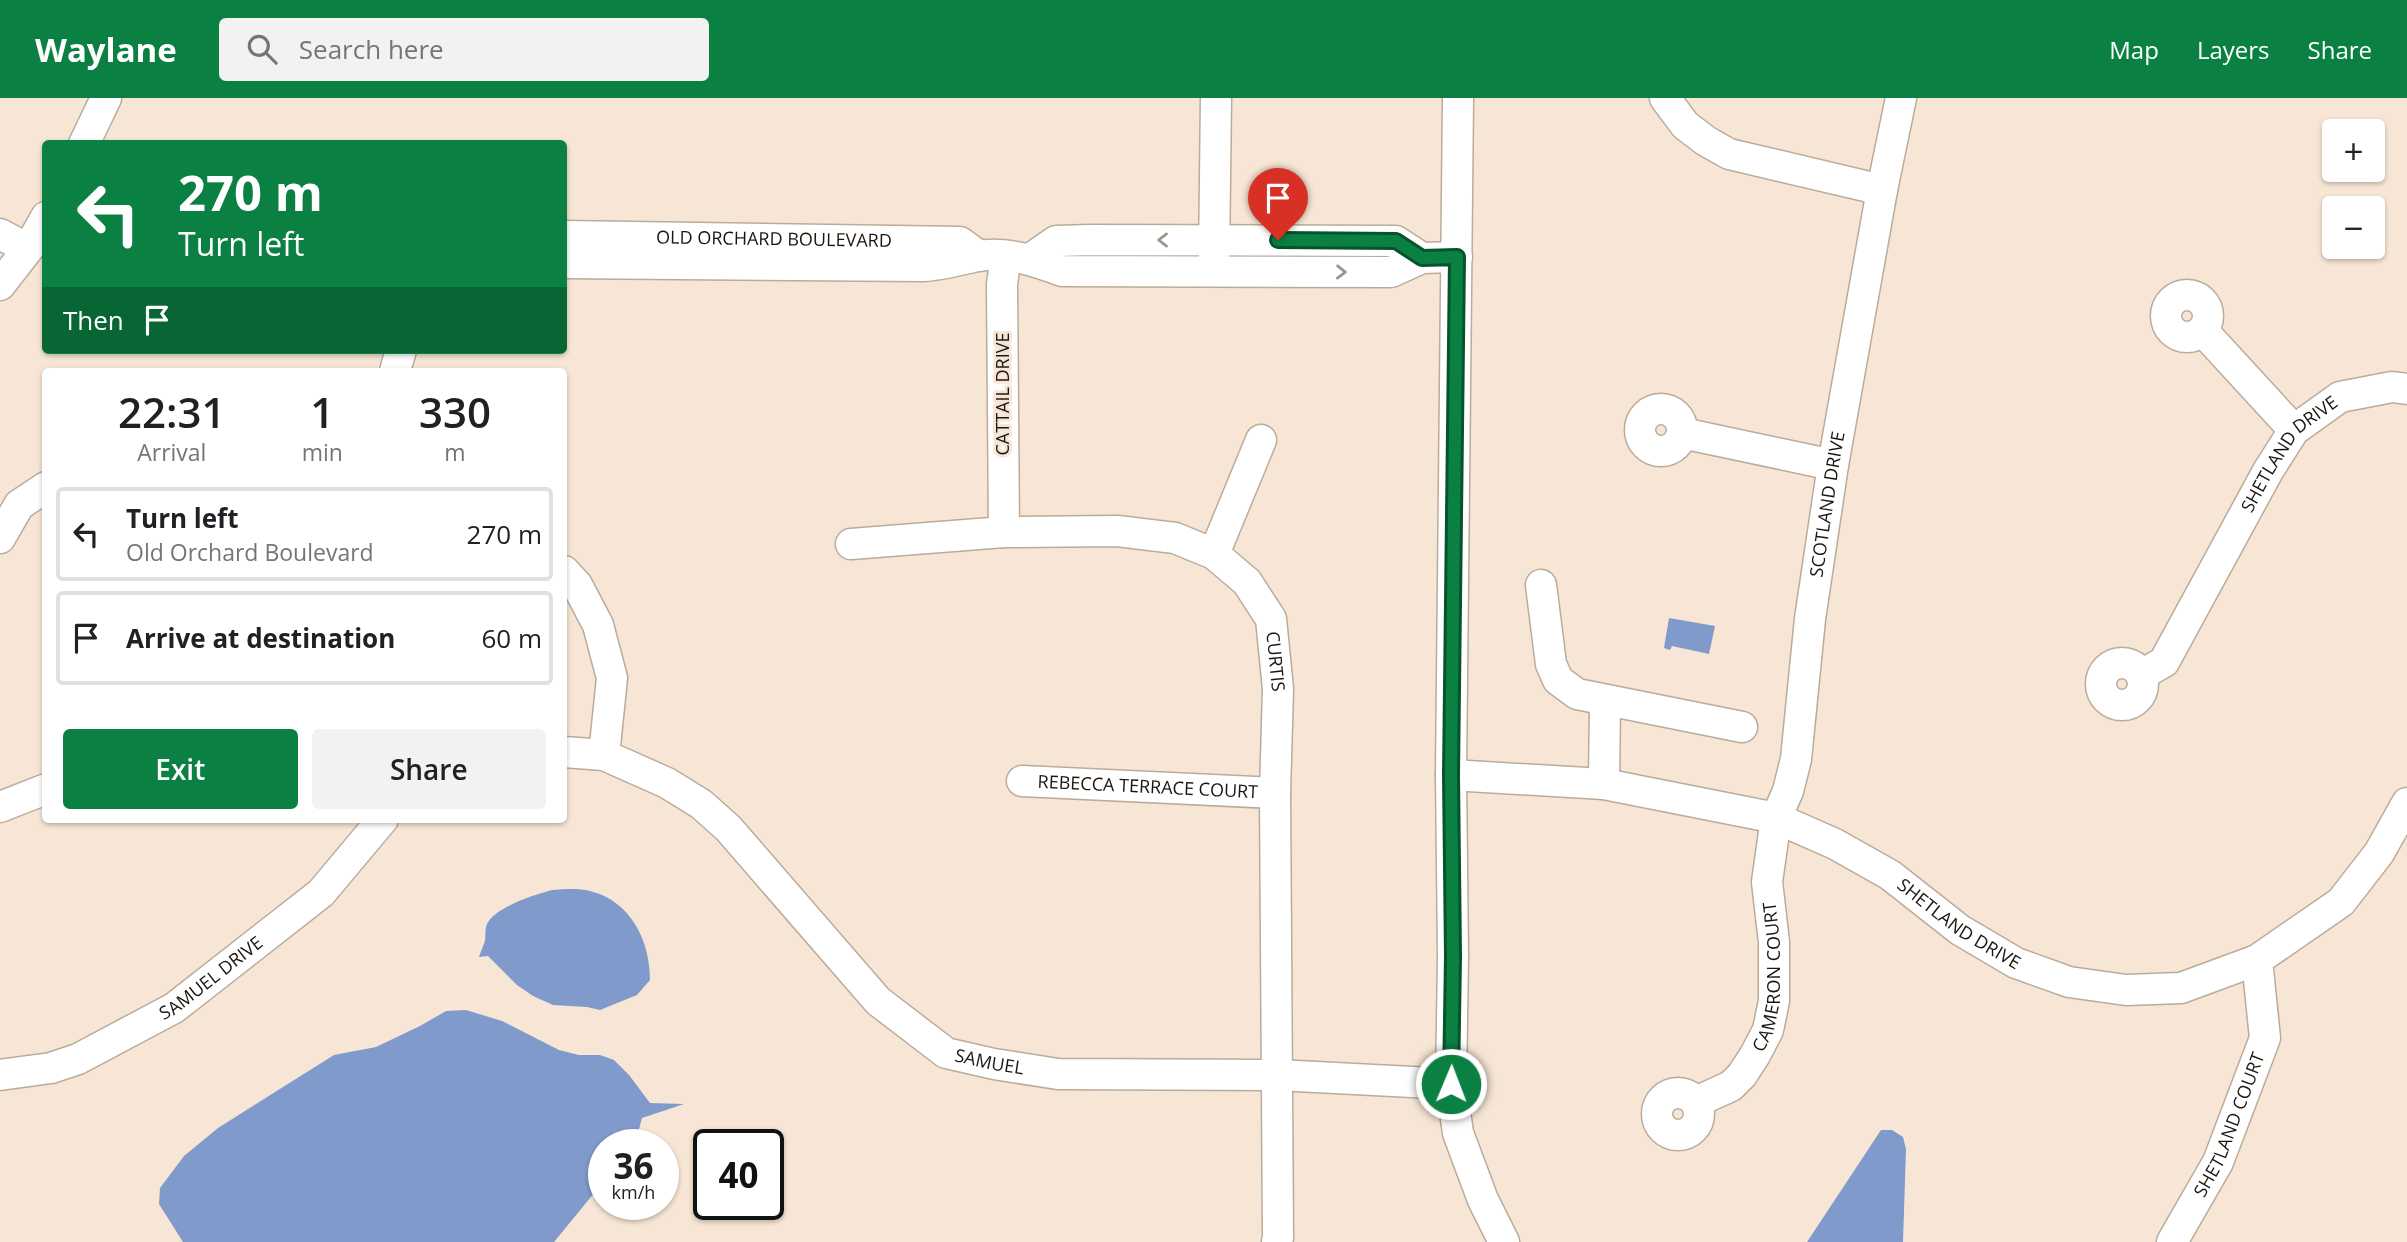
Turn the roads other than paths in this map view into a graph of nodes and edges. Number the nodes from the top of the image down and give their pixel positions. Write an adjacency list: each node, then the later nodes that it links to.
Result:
1 (106, 98): 6 (street)
2 (1216, 98): 11 (street)
3 (1458, 98): 14 (street)
4 (1665, 98): 7 (street)
5 (1901, 98): 7 (street, SCOTLAND DRIVE)
6 (86, 140)
7 (1882, 190): 24 (street, SCOTLAND DRIVE)
8 (42, 225): 12 (street)
9 (0, 234): 12 (street)
10 (567, 236): 13 (street, OLD ORCHARD BOULEVARD)
11 (1215, 240): 13 (street, OLD ORCHARD BOULEVARD, one-way to 13); 15 (street, OLD ORCHARD BOULEVARD); 17 (street)
12 (28, 249): 18 (street)
13 (1005, 257): 16 (street, OLD ORCHARD BOULEVARD); 17 (street, OLD ORCHARD BOULEVARD); 26 (street, CATTAIL DRIVE)
14 (1457, 257): 15 (street, OLD ORCHARD BOULEVARD); 37 (street)
15 (1422, 258): 17 (street, OLD ORCHARD BOULEVARD, one-way to 15)
16 (567, 263)
17 (1214, 270)
18 (0, 285)
19 (2203, 331): 21 (street)
20 (2407, 389): 21 (street, SHETLAND DRIVE)
21 (2294, 430): 32 (street, SHETLAND DRIVE)
22 (1682, 433): 24 (street)
23 (1261, 440): 29 (street)
24 (1833, 466): 44 (street, SCOTLAND DRIVE)
25 (42, 490): 27 (street)
26 (1004, 532): 28 (street, CURTIS); 29 (street, CURTIS)
27 (0, 538)
28 (852, 544)
29 (1214, 554): 41 (street, CURTIS)
30 (567, 574): 36 (street)
31 (1541, 585): 33 (street)
32 (2141, 675)
33 (1605, 701): 34 (street); 39 (street)
34 (1742, 727)
35 (567, 752): 36 (street)
36 (604, 755): 48 (street, SAMUEL)
37 (1451, 775): 39 (street, SHETLAND DRIVE); 49 (street)
38 (1022, 781): 41 (street, REBECCA TERRACE COURT)
39 (1604, 784): 44 (street, SHETLAND DRIVE)
40 (42, 791): 43 (street)
41 (1275, 793): 48 (street, CURTIS)
42 (2407, 803): 46 (street, SHETLAND DRIVE)
43 (0, 807)
44 (1776, 818): 46 (street, SHETLAND DRIVE); 50 (street, CAMERON COURT)
45 (380, 823): 47 (street, SAMUEL DRIVE)
46 (2257, 960): 53 (street, SHETLAND COURT)
47 (0, 1075)
48 (1277, 1075): 49 (street, SAMUEL); 51 (street, CURTIS)
49 (1451, 1084): 52 (street)
50 (1696, 1102)
51 (1277, 1242)
52 (1504, 1242)
53 (2172, 1242)

